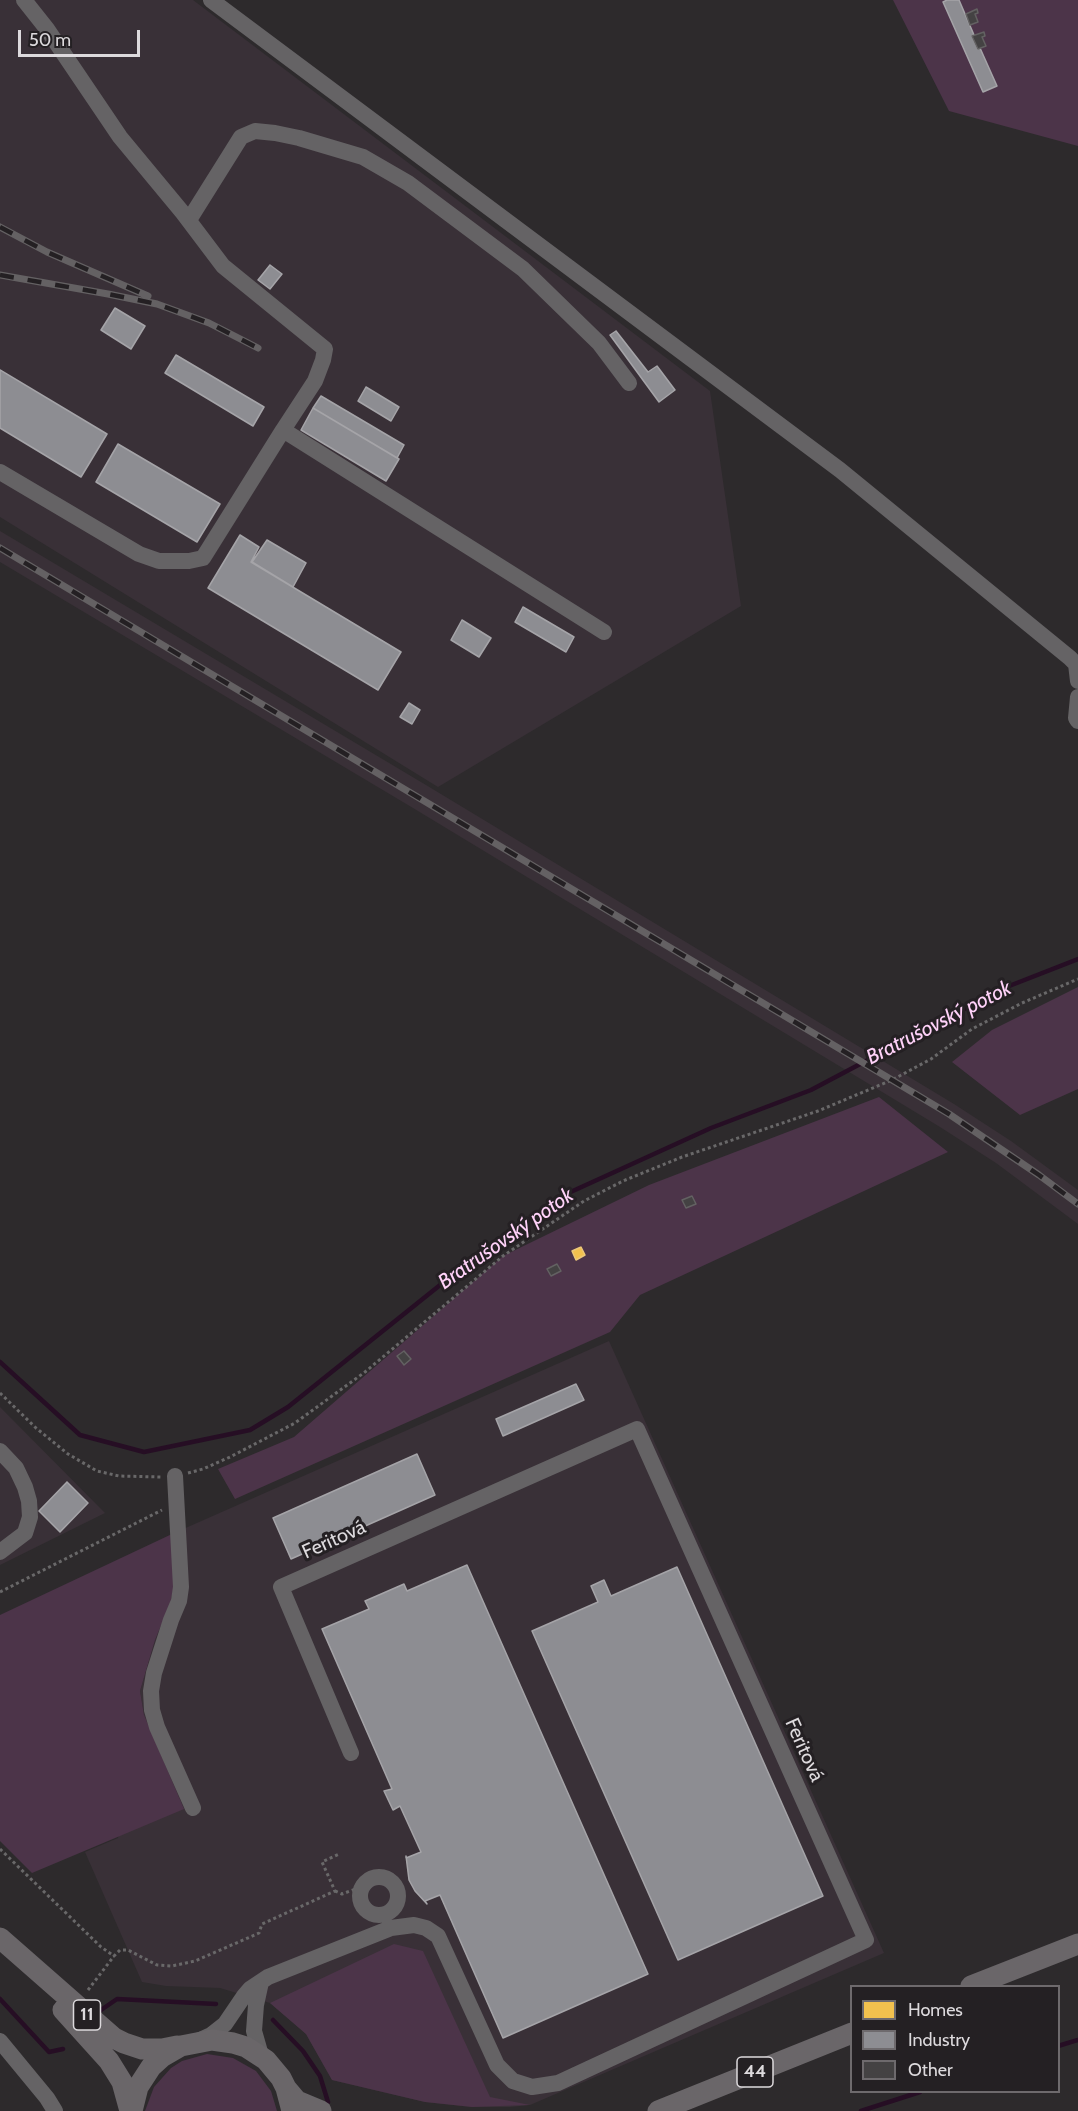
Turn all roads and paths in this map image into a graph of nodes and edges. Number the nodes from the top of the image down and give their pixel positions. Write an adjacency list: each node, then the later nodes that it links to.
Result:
1 (24, 0): 3 (lane)
2 (212, 0): 8 (lane)
3 (189, 220): 4 (lane); 5 (lane)
4 (629, 382)
5 (283, 430): 6 (lane); 7 (lane)
6 (0, 472)
7 (604, 632)
8 (1078, 681)
9 (1078, 697): 10 (lane)
10 (1078, 721)
11 (1078, 979): 14 (path)
12 (0, 1393): 14 (path)
13 (0, 1452): 16 (lane)
14 (175, 1476): 15 (lane)
15 (176, 1504): 17 (path); 19 (lane)
16 (0, 1552)
17 (0, 1592)
18 (351, 1752): 24 (lane, Feritová)
19 (193, 1808)
20 (0, 1849): 27 (path)
21 (339, 1854): 23 (path)
22 (361, 1887): 23 (path); 24 (lane); 24 (lane)
23 (335, 1891): 27 (path)
24 (388, 1921): 28 (lane, Feritová)
25 (0, 1940): 33 (main road, 11); 37 (main road, 11)
26 (1078, 1944): 29 (main road)
27 (114, 1956): 30 (path)
28 (265, 1980): 33 (lane); 34 (lane)
29 (974, 1985)
30 (87, 1991)
31 (850, 2034): 40 (main road, 44)
32 (0, 2041): 36 (lane)
33 (192, 2042): 34 (main road, 11); 37 (main road)
34 (266, 2060): 35 (main road, 11)
35 (286, 2088): 38 (main road, 11); 39 (main road)
36 (55, 2111)
37 (131, 2111)
38 (292, 2111)
39 (321, 2111)
40 (658, 2111)

